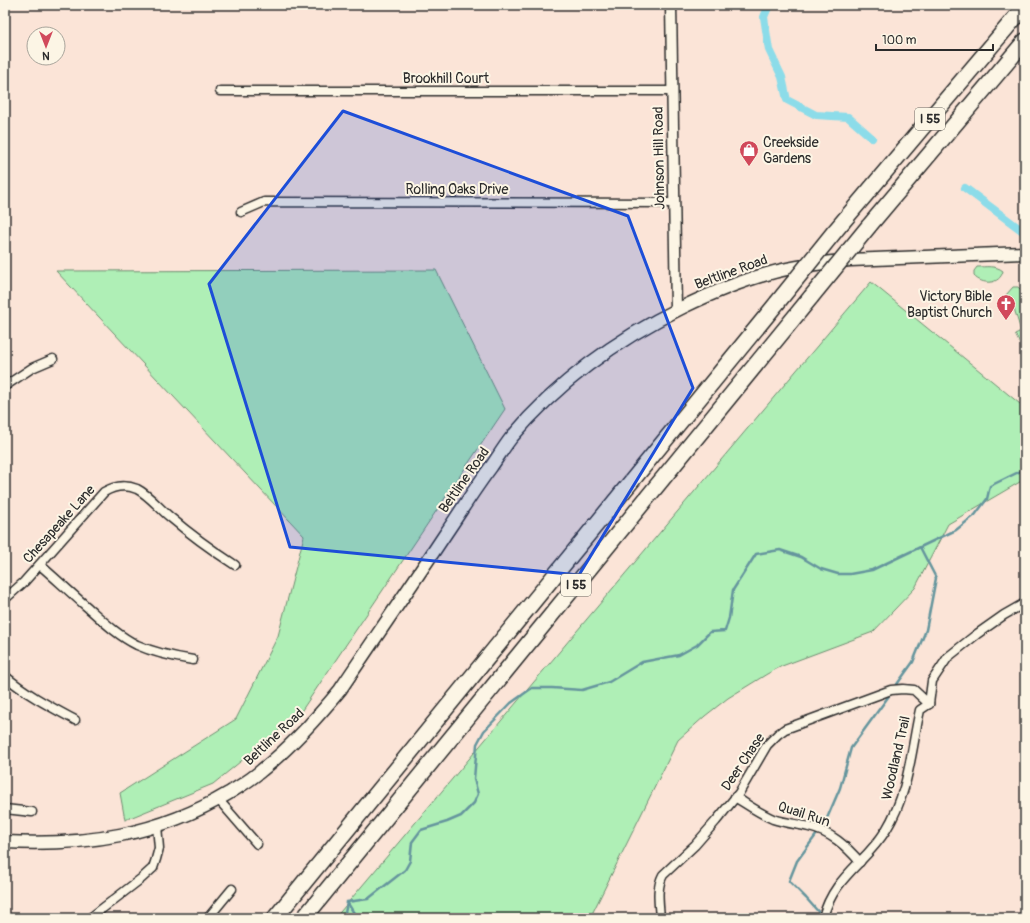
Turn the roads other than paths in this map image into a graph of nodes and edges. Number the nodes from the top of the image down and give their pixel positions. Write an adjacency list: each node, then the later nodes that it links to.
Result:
1 (671, 5): 5 (street, Johnson Hill Road)
2 (1025, 6): 31 (highway, I 55, bridge)
3 (1025, 41): 32 (highway, I 55, bridge)
4 (220, 91): 5 (street, Brookhill Court)
5 (672, 91): 6 (street, Johnson Hill Road)
6 (674, 203): 7 (street, Rolling Oaks Drive); 9 (street, Johnson Hill Road)
7 (241, 212)
8 (1025, 253): 9 (main road, Beltline Road)
9 (676, 310): 21 (main road, Beltline Road)
10 (53, 359): 11 (street)
11 (5, 386)
12 (40, 565): 13 (street, Chesapeake Lane); 14 (street, Chesapeake Lane); 16 (street)
13 (235, 565)
14 (5, 599)
15 (1025, 603): 18 (street)
16 (193, 660)
17 (5, 676): 19 (street)
18 (929, 704): 20 (street, Deer Chase); 27 (street, Woodland Trail)
19 (75, 720)
20 (735, 797): 27 (street, Quail Run); 33 (street, Deer Chase)
21 (218, 799): 24 (main road, Beltline Road); 26 (street)
22 (5, 809): 23 (street)
23 (32, 812)
24 (157, 826): 25 (main road, Beltline Road); 29 (street)
25 (5, 842)
26 (257, 844)
27 (860, 862): 34 (street, Woodland Trail)
28 (232, 889): 30 (street)
29 (95, 916)
30 (208, 918)
31 (275, 918)
32 (304, 918)
33 (660, 918)
34 (823, 918)

